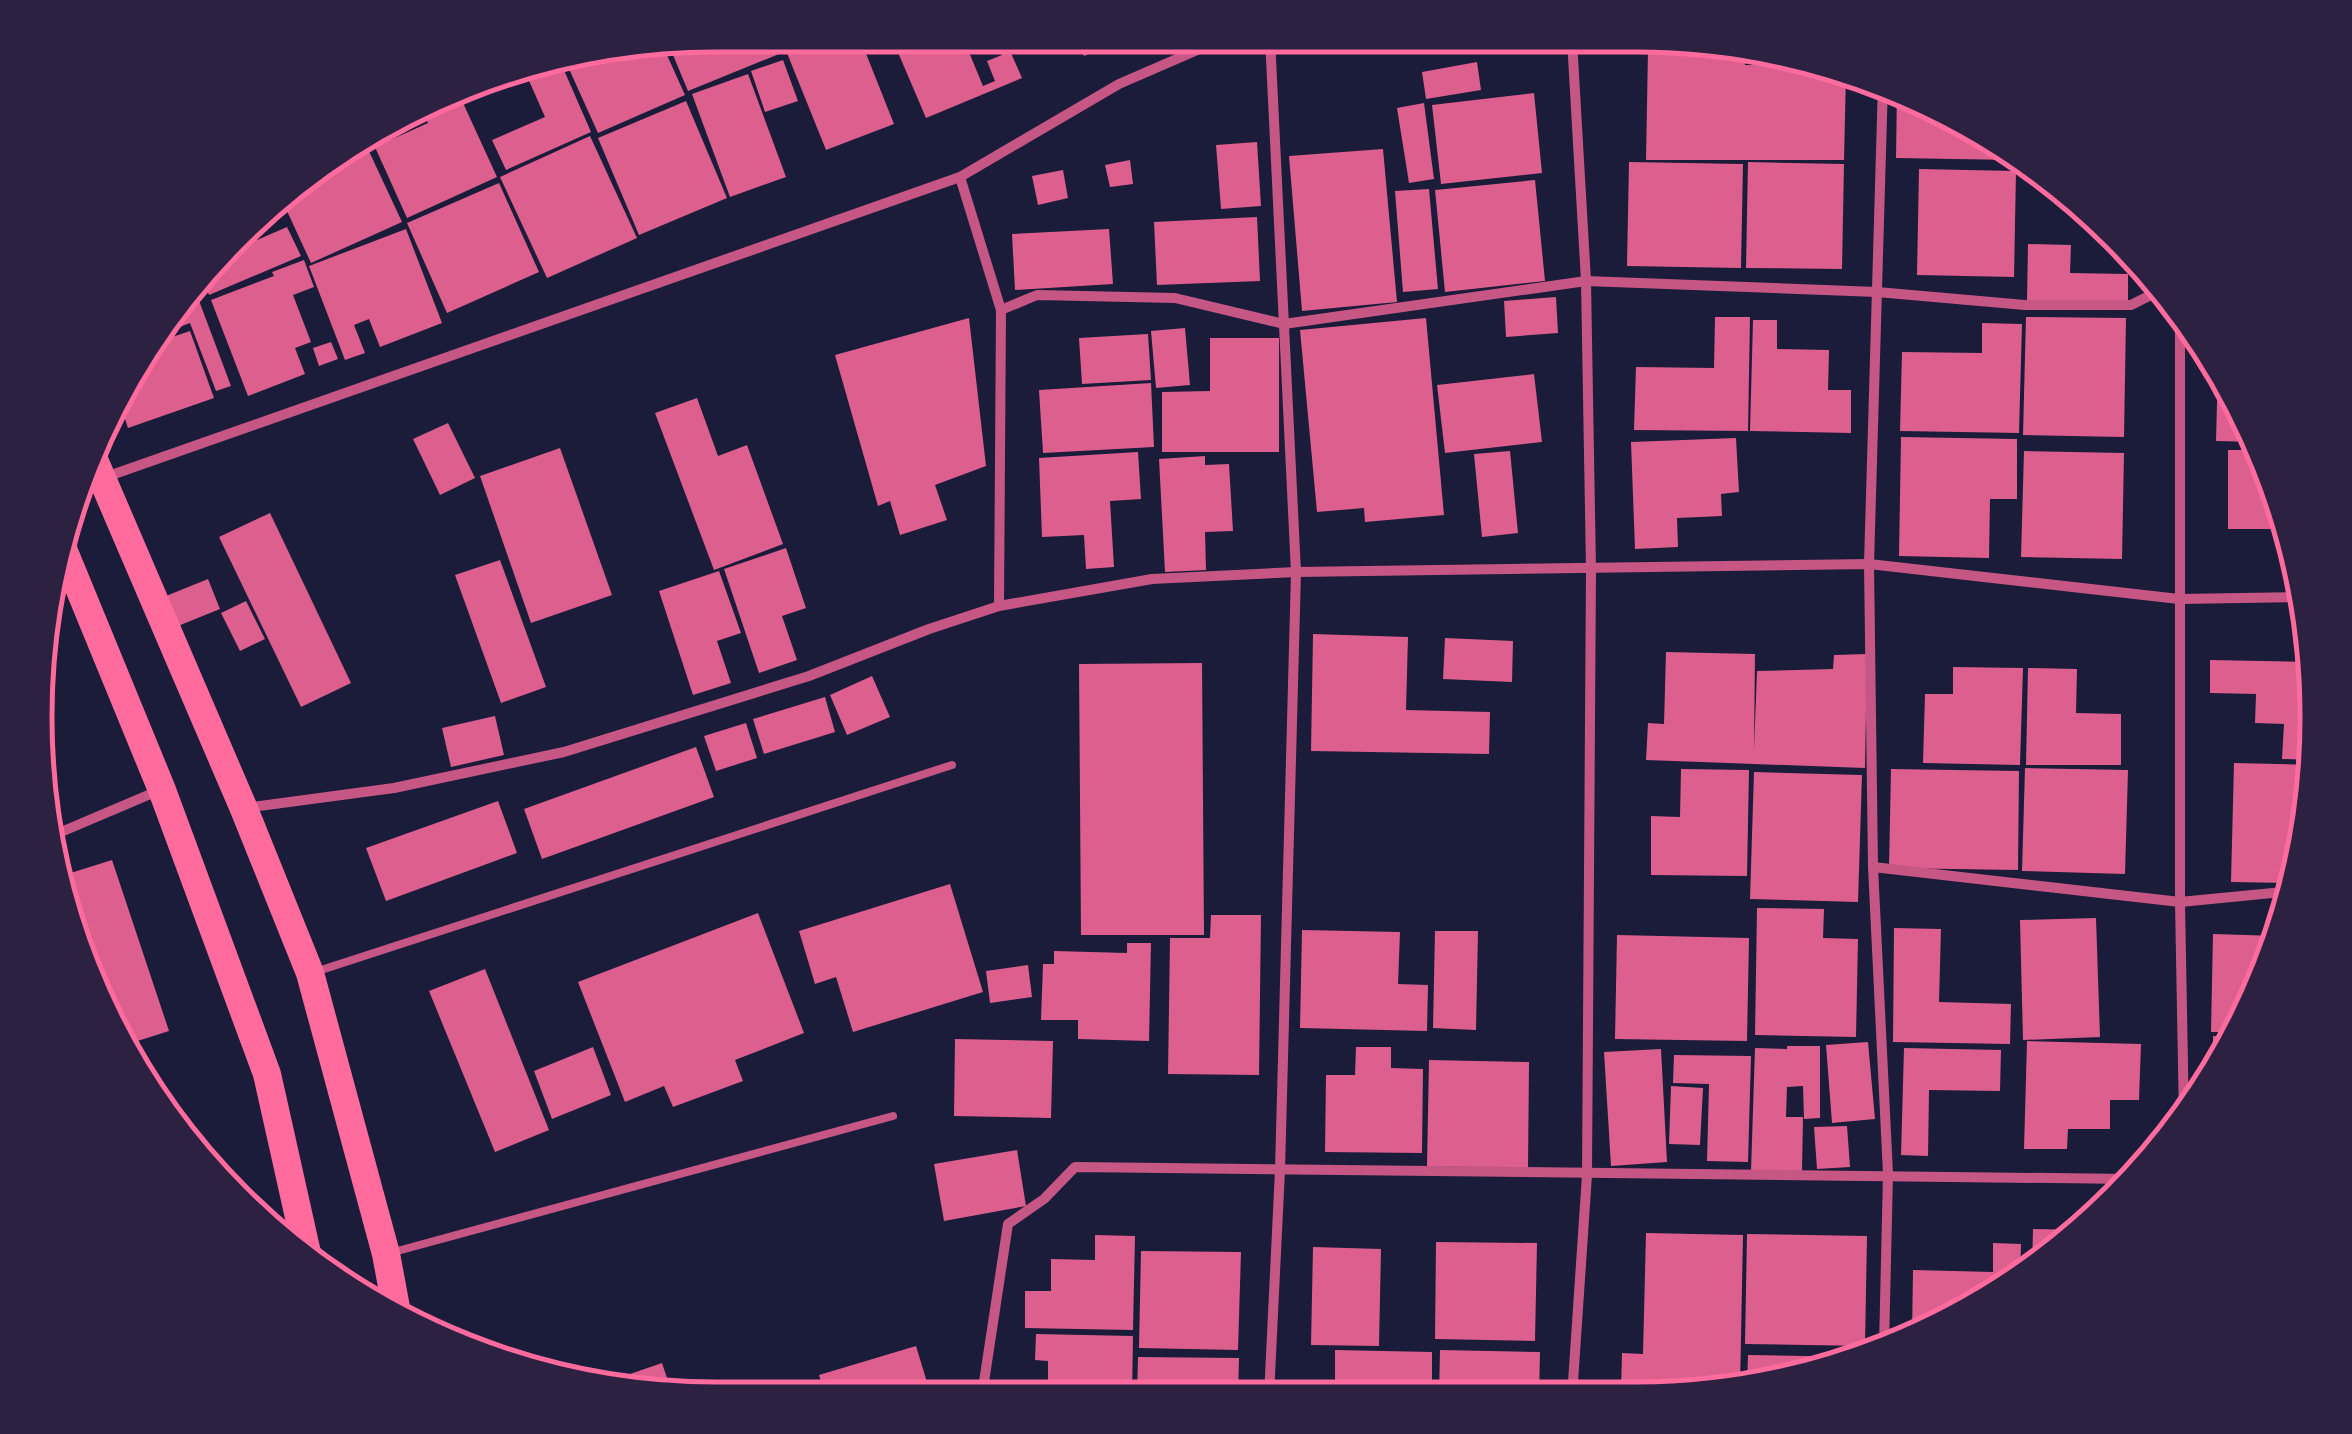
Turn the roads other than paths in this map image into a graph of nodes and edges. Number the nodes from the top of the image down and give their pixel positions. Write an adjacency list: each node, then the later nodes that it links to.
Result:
1 (1193, 52): 5 (street)
2 (1271, 52): 10 (street)
3 (1573, 52): 6 (street)
4 (1882, 101): 7 (street)
5 (960, 177): 9 (street); 12 (street)
6 (1586, 281): 7 (street); 10 (street); 16 (street)
7 (1876, 292): 8 (street); 14 (street)
8 (2149, 296)
9 (1001, 310): 10 (street); 20 (street)
10 (1284, 324): 17 (street)
11 (2180, 337): 19 (street)
12 (102, 465)
13 (100, 471): 23 (highway)
14 (1869, 564): 16 (street); 19 (street); 25 (street)
15 (70, 568): 22 (highway)
16 (1590, 569): 17 (street); 33 (street)
17 (1296, 572): 20 (street); 31 (street)
18 (2289, 596): 19 (street)
19 (2180, 598): 27 (street)
20 (999, 606): 23 (street)
21 (952, 766): 28 (lane)
22 (162, 790): 24 (street); 35 (highway)
23 (244, 808): 28 (highway)
24 (62, 831)
25 (1872, 866): 27 (street); 32 (street)
26 (2276, 893): 27 (street)
27 (2180, 902): 29 (street)
28 (310, 973): 36 (highway)
29 (2183, 1092)
30 (893, 1116): 36 (lane)
31 (1280, 1170): 33 (street); 39 (street); 40 (street)
32 (1888, 1174): 33 (street); 34 (street); 38 (street)
33 (1587, 1175): 41 (street)
34 (2113, 1179)
35 (302, 1236)
36 (386, 1254): 37 (highway)
37 (394, 1297)
38 (1884, 1333)
39 (984, 1382)
40 (1270, 1382)
41 (1573, 1382)

